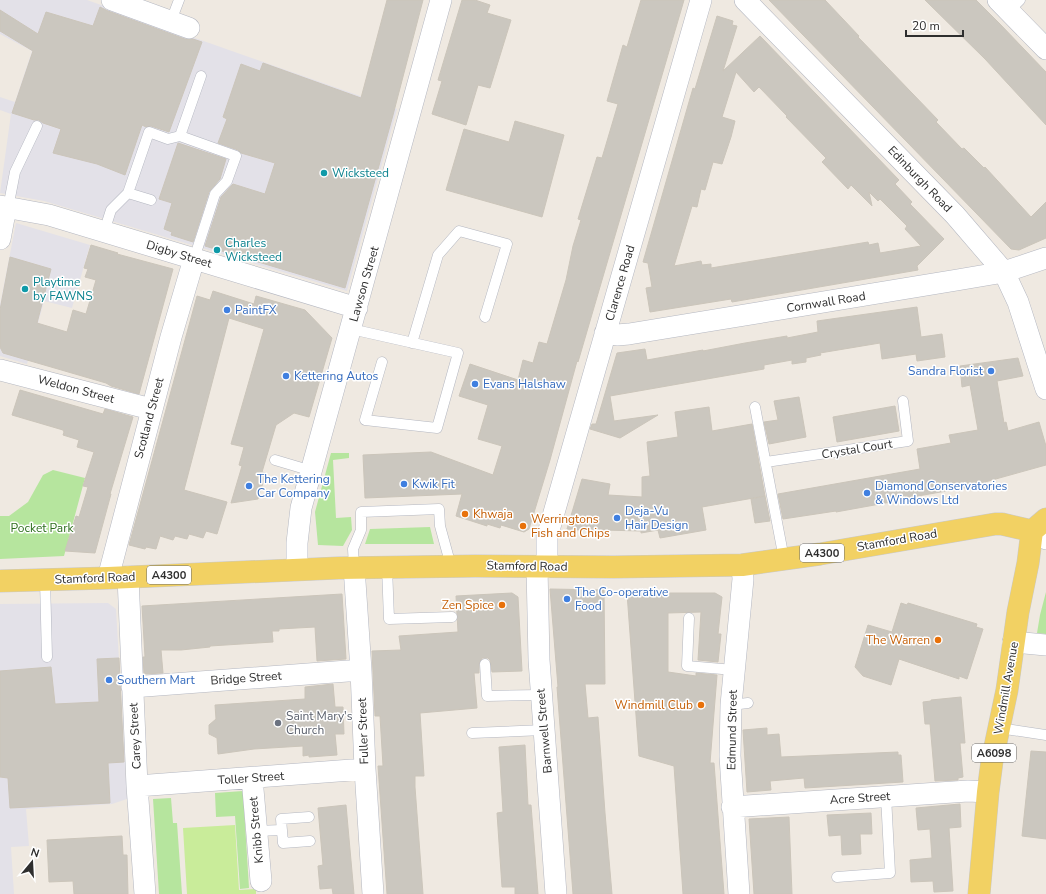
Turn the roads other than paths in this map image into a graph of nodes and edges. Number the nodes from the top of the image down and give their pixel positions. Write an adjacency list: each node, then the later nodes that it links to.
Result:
1 (112, 0): 7 (street)
2 (179, 0): 7 (lane)
3 (441, 0): 20 (street, Lawson Street)
4 (701, 0): 23 (street, Clarence Road)
5 (745, 0): 19 (street, Edinburgh Road)
6 (1009, 4): 8 (street)
7 (180, 25)
8 (1046, 49)
9 (201, 76): 11 (lane)
10 (37, 126): 14 (lane)
11 (180, 136): 12 (lane); 18 (lane)
12 (128, 193): 13 (lane); 15 (lane)
13 (151, 200)
14 (5, 207): 15 (street, Digby Street); 16 (street)
15 (104, 232): 18 (street, Digby Street)
16 (0, 239)
17 (1046, 258): 19 (street, Cornwall Road)
18 (194, 259): 20 (street, Digby Street); 30 (street, Scotland Street)
19 (1004, 272): 23 (street, Cornwall Road); 27 (street, Edinburgh Road)
20 (357, 308): 22 (street, Lawson Street)
21 (484, 317): 24 (lane)
22 (351, 329): 24 (lane); 33 (street, Lawson Street)
23 (605, 334): 40 (street, Clarence Road)
24 (412, 343): 25 (lane)
25 (382, 362)
26 (0, 370): 30 (street, Weldon Street)
27 (1046, 389)
28 (903, 401): 32 (lane, Crystal Court)
29 (755, 407): 32 (lane)
30 (151, 409): 42 (street, Scotland Street)
31 (275, 460): 33 (lane)
32 (766, 462): 35 (lane)
33 (312, 471): 41 (street, Lawson Street)
34 (1041, 530): 35 (main road, Stamford Road / A4300); 47 (main road, Windmill Avenue / A6098)
35 (784, 559): 36 (main road, Stamford Road / A4300)
36 (742, 565): 40 (main road, Stamford Road / A4300); 52 (street, Edmund Street)
37 (451, 566): 38 (lane); 39 (main road, Stamford Road / A4300); 40 (main road, Stamford Road / A4300)
38 (354, 567): 39 (main road, Stamford Road / A4300); 41 (main road, Stamford Road / A4300); 51 (street, Fuller Street)
39 (387, 567): 45 (lane)
40 (542, 567): 54 (street, Barnwell Street)
41 (297, 569): 42 (main road, Stamford Road / A4300)
42 (118, 578): 43 (main road, Stamford Road / A4300); 53 (street, Carey Street)
43 (45, 580): 44 (main road, Stamford Road / A4300); 49 (lane)
44 (0, 581)
45 (452, 617)
46 (689, 618): 52 (lane)
47 (1014, 642): 48 (street); 55 (main road, Windmill Avenue / A6098)
48 (1046, 645)
49 (47, 657)
50 (485, 664): 54 (lane)
51 (361, 670): 53 (street, Bridge Street); 59 (street, Fuller Street)
52 (734, 670): 64 (street, Edmund Street)
53 (132, 687): 61 (street, Carey Street)
54 (541, 695): 56 (street, Barnwell Street)
55 (999, 728): 58 (lane); 62 (main road, Windmill Avenue / A6098)
56 (544, 730): 57 (lane); 73 (street, Barnwell Street)
57 (472, 733)
58 (1046, 735)
59 (365, 769): 60 (street, Toller Street); 72 (street, Fuller Street)
60 (252, 778): 61 (street, Toller Street); 67 (street, Knibb Street)
61 (137, 786): 71 (street, Carey Street)
62 (988, 792): 63 (street, Acre Street); 75 (main road, Windmill Avenue / A6098)
63 (886, 796): 64 (street, Acre Street); 69 (lane)
64 (732, 807): 74 (street, Edmund Street)
65 (309, 817): 66 (lane)
66 (282, 830): 67 (lane); 68 (lane)
67 (256, 831): 70 (street, Knibb Street)
68 (310, 841)
69 (837, 877)
70 (260, 882)
71 (145, 894)
72 (373, 894)
73 (556, 894)
74 (739, 894)
75 (979, 894)

